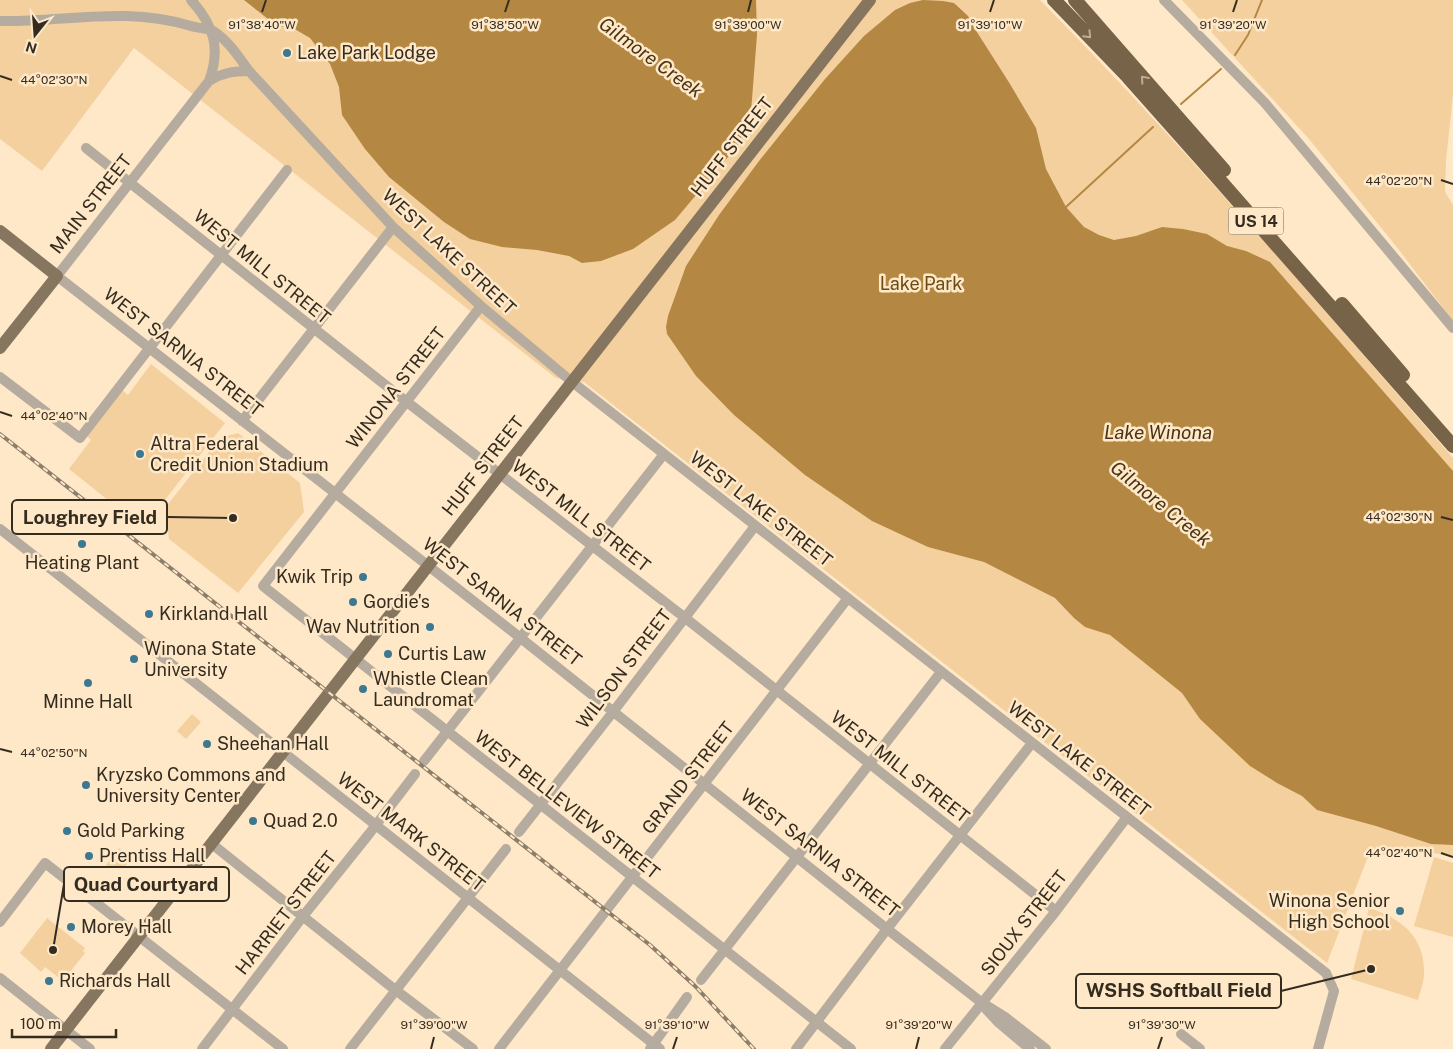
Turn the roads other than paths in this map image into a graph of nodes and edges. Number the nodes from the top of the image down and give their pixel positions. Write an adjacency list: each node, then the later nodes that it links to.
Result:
1 (191, 0): 7 (street)
2 (870, 0): 23 (main road, HUFF STREET)
3 (1054, 0): 27 (highway, US 14, one-way to 27)
4 (1075, 0): 26 (highway, US 14, one-way to 4)
5 (1164, 0): 18 (street)
6 (0, 21): 7 (street)
7 (212, 31): 8 (street, WEST LAKE STREET); 9 (street, MAIN STREET)
8 (249, 71): 9 (street); 13 (street, WEST LAKE STREET)
9 (208, 81): 12 (street, MAIN STREET)
10 (86, 148): 12 (street, WEST MILL STREET)
11 (287, 170): 15 (street)
12 (130, 182): 15 (street, WEST MILL STREET); 16 (street, MAIN STREET)
13 (393, 227): 17 (street, WEST LAKE STREET); 19 (street)
14 (0, 231): 16 (main road, WEST SARNIA STREET)
15 (222, 255): 19 (street, WEST MILL STREET); 21 (street)
16 (57, 276): 20 (main road, MAIN STREET); 21 (street, WEST SARNIA STREET)
17 (481, 306): 23 (street, WEST LAKE STREET); 24 (street, WINONA STREET)
18 (1453, 328)
19 (314, 329): 24 (street, WEST MILL STREET); 25 (street)
20 (0, 348)
21 (150, 348): 22 (street); 25 (street, WEST SARNIA STREET)
22 (0, 377)
23 (572, 381): 28 (street, WEST LAKE STREET); 29 (main road, HUFF STREET)
24 (406, 401): 29 (street, WEST MILL STREET); 30 (street, WINONA STREET)
25 (242, 421): 30 (street, WEST SARNIA STREET)
26 (1453, 432)
27 (1453, 446)
28 (664, 454): 31 (street, WEST LAKE STREET); 33 (street)
29 (500, 475): 33 (street, WEST MILL STREET); 34 (main road, HUFF STREET)
30 (334, 493): 34 (street, WEST SARNIA STREET); 35 (street, WINONA STREET)
31 (755, 526): 36 (street, WEST LAKE STREET); 37 (street, WILSON STREET)
32 (2, 534): 45 (street, WEST MARK STREET)
33 (592, 546): 37 (street, WEST MILL STREET); 38 (street)
34 (428, 565): 38 (street, WEST SARNIA STREET); 39 (main road, HUFF STREET)
35 (263, 586): 39 (street, WEST BELLEVIEW STREET)
36 (848, 598): 40 (street, WEST LAKE STREET); 41 (street, GRAND STREET)
37 (684, 617): 41 (street, WEST MILL STREET); 42 (street, WILSON STREET)
38 (520, 638): 42 (street, WEST SARNIA STREET); 43 (street)
39 (354, 659): 43 (street, WEST BELLEVIEW STREET); 45 (main road, HUFF STREET)
40 (940, 672): 44 (street, WEST LAKE STREET); 47 (street)
41 (776, 691): 47 (street, WEST MILL STREET); 49 (street, GRAND STREET)
42 (613, 712): 49 (street, WEST SARNIA STREET); 50 (street, WILSON STREET)
43 (448, 732): 46 (street); 50 (street, WEST BELLEVIEW STREET)
44 (1032, 743): 51 (street, WEST LAKE STREET); 54 (street)
45 (283, 752): 52 (street, WEST MARK STREET); 55 (main road, HUFF STREET)
46 (424, 761)
47 (869, 763): 54 (street, WEST MILL STREET); 57 (street)
48 (415, 774): 52 (street, HARRIET STREET)
49 (704, 784): 57 (street, WEST SARNIA STREET); 58 (street, GRAND STREET)
50 (540, 803): 53 (street, WILSON STREET); 58 (street, WEST BELLEVIEW STREET)
51 (1127, 816): 60 (street, SIOUX STREET); 90 (street, WEST LAKE STREET)
52 (376, 825): 59 (street, WEST MARK STREET); 61 (street, HARRIET STREET)
53 (519, 832)
54 (961, 836): 60 (street, WEST MILL STREET); 63 (street)
55 (212, 844): 61 (street); 64 (main road, HUFF STREET)
56 (506, 849): 59 (street)
57 (797, 856): 63 (street, WEST SARNIA STREET); 65 (street)
58 (632, 876): 65 (street, WEST BELLEVIEW STREET); 66 (street, GRAND STREET)
59 (468, 897): 66 (street, WEST MARK STREET); 69 (street)
60 (1056, 911): 71 (street, SIOUX STREET)
61 (304, 915): 69 (street); 72 (street, HARRIET STREET)
62 (0, 922): 64 (street)
63 (887, 929): 71 (street, WEST SARNIA STREET); 73 (street)
64 (139, 937): 72 (street); 74 (main road, HUFF STREET)
65 (724, 950): 68 (street); 73 (street, WEST BELLEVIEW STREET)
66 (560, 969): 76 (street, WEST MARK STREET); 83 (street, GRAND STREET)
67 (0, 978): 74 (street)
68 (700, 980)
69 (397, 990): 81 (street); 82 (street)
70 (688, 997): 76 (street)
71 (981, 1002): 86 (street, SIOUX STREET); 87 (street, WEST SARNIA STREET); 88 (street, WEST SARNIA STREET)
72 (232, 1009): 79 (street, HARRIET STREET); 80 (street)
73 (817, 1022): 84 (street); 85 (street, WEST BELLEVIEW STREET)
74 (66, 1030): 77 (main road, HUFF STREET); 78 (street)
75 (1181, 1034): 89 (street)
76 (655, 1047)
77 (51, 1049)
78 (90, 1049)
79 (202, 1049)
80 (283, 1049)
81 (350, 1049)
82 (473, 1049)
83 (499, 1049)
84 (796, 1049)
85 (851, 1049)
86 (945, 1049)
87 (1030, 1049)
88 (1046, 1049)
89 (1200, 1049)
90 (1318, 1049)

